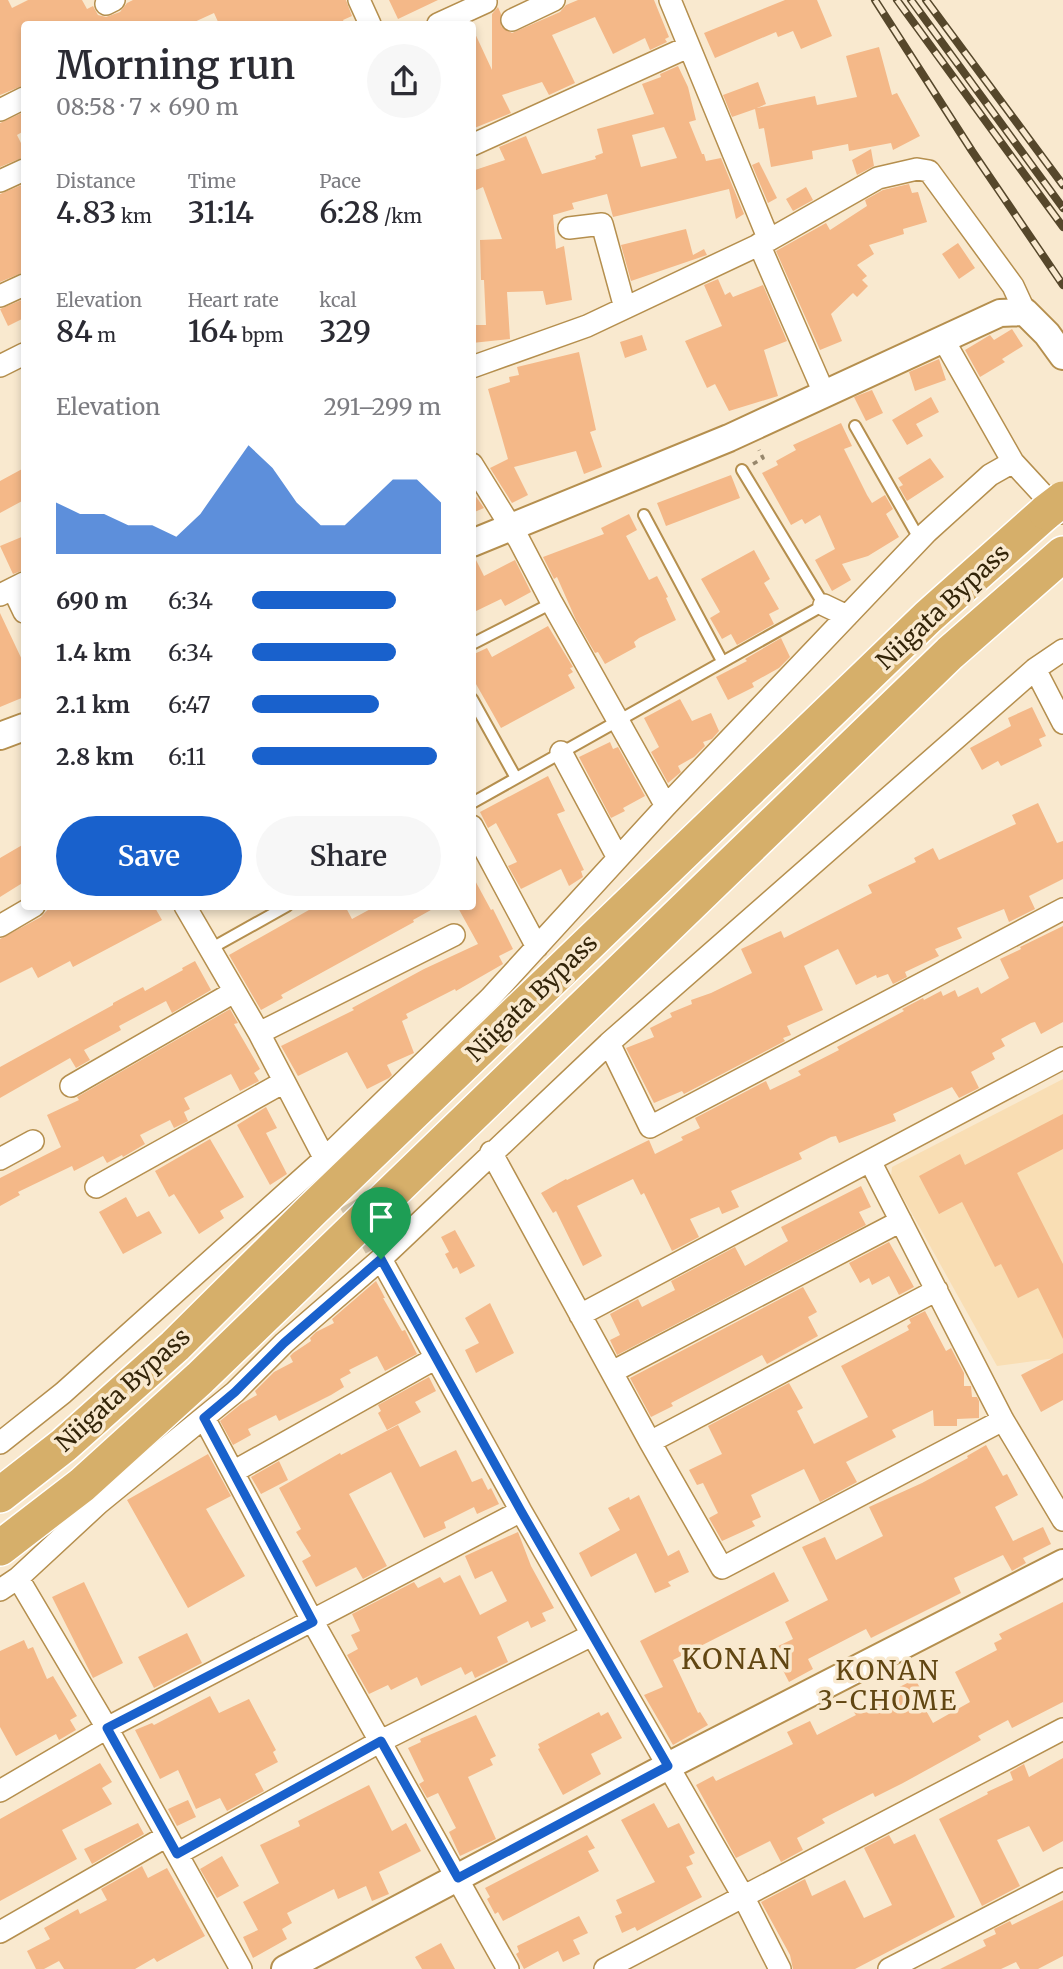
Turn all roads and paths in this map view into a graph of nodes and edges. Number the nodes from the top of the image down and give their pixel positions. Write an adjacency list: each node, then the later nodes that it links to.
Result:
1 (359, 0): 6 (street)
2 (554, 0): 5 (street)
3 (670, 0): 8 (street)
4 (486, 2): 7 (street)
5 (512, 20)
6 (369, 21)
7 (445, 21)
8 (688, 47): 11 (street); 15 (street)
9 (21, 100): 10 (street)
10 (0, 110)
11 (476, 143)
12 (21, 171): 13 (street)
13 (0, 181)
14 (569, 228): 18 (street)
15 (764, 242): 18 (street); 19 (street); 23 (street)
16 (21, 286): 17 (street)
17 (0, 296)
18 (625, 308): 22 (street)
19 (1025, 312): 20 (street); 21 (street)
20 (943, 339): 23 (street); 27 (street)
21 (1063, 356)
22 (476, 366)
23 (824, 393): 32 (street)
24 (855, 426): 33 (lane)
25 (758, 448): 26 (path)
26 (763, 458)
27 (1013, 462): 30 (street); 33 (street)
28 (476, 470): 32 (street)
29 (742, 470): 38 (lane)
30 (1057, 509): 80 (highway, Niigata Bypass)
31 (644, 515): 43 (lane)
32 (512, 527): 34 (street); 37 (street)
33 (920, 540): 40 (street)
34 (476, 542)
35 (1063, 554): 92 (highway, Niigata Bypass)
36 (13, 589): 39 (street)
37 (552, 603): 41 (lane); 46 (street)
38 (824, 604): 40 (street); 43 (lane)
39 (21, 606)
40 (847, 617): 53 (street)
41 (476, 642)
42 (1063, 650): 44 (street)
43 (722, 661): 46 (lane)
44 (1035, 669): 47 (street); 66 (street)
45 (476, 706): 51 (lane)
46 (617, 719): 50 (lane); 53 (street)
47 (1063, 723)
48 (21, 728): 49 (street)
49 (0, 736)
50 (561, 752): 51 (lane); 55 (street)
51 (516, 778): 52 (lane)
52 (476, 801)
53 (666, 806): 55 (street)
54 (476, 833): 62 (street)
55 (618, 858): 62 (street)
56 (1063, 909): 66 (street)
57 (27, 910): 60 (street)
58 (187, 910): 63 (street)
59 (280, 910): 63 (lane)
60 (0, 926)
61 (454, 935): 65 (street)
62 (537, 947): 74 (street)
63 (210, 949): 64 (street)
64 (234, 992): 65 (street); 69 (street)
65 (259, 1033): 68 (street)
66 (609, 1042): 71 (street)
67 (1063, 1058): 73 (street)
68 (284, 1082): 74 (street); 75 (street)
69 (71, 1086)
70 (33, 1141): 72 (street)
71 (491, 1152): 77 (street); 79 (street)
72 (0, 1159)
73 (870, 1161): 76 (street); 79 (street)
74 (326, 1163): 86 (street)
75 (96, 1187)
76 (901, 1222): 78 (street); 82 (street)
77 (381, 1259): 81 (street); 83 (street)
78 (937, 1290): 84 (street); 85 (street)
79 (580, 1315): 82 (street)
80 (175, 1346): 87 (highway); 89 (highway, Niigata Bypass)
81 (436, 1358): 88 (street); 90 (street)
82 (612, 1372): 85 (street)
83 (204, 1418): 88 (street); 94 (street)
84 (1003, 1420): 85 (street); 91 (street)
85 (650, 1442)
86 (0, 1443)
87 (0, 1470)
88 (233, 1472): 96 (street)
89 (0, 1495)
90 (521, 1511): 96 (street); 97 (street)
91 (1063, 1520)
92 (0, 1548)
93 (1063, 1563): 101 (street)
94 (18, 1578): 95 (street); 98 (street)
95 (0, 1590)
96 (313, 1622): 98 (street); 100 (street)
97 (592, 1634): 100 (street); 101 (street)
98 (107, 1728): 102 (street); 103 (street)
99 (1063, 1729): 106 (street)
100 (381, 1741): 103 (street); 104 (street)
101 (668, 1766): 104 (street); 106 (street)
102 (0, 1791)
103 (172, 1845): 107 (street); 108 (street)
104 (458, 1878): 109 (street); 110 (street)
105 (1063, 1879): 113 (street)
106 (743, 1896): 111 (street); 112 (street)
107 (0, 1932)
108 (241, 1969)
109 (285, 1969)
110 (508, 1969)
111 (605, 1969)
112 (780, 1969)
113 (889, 1969)

